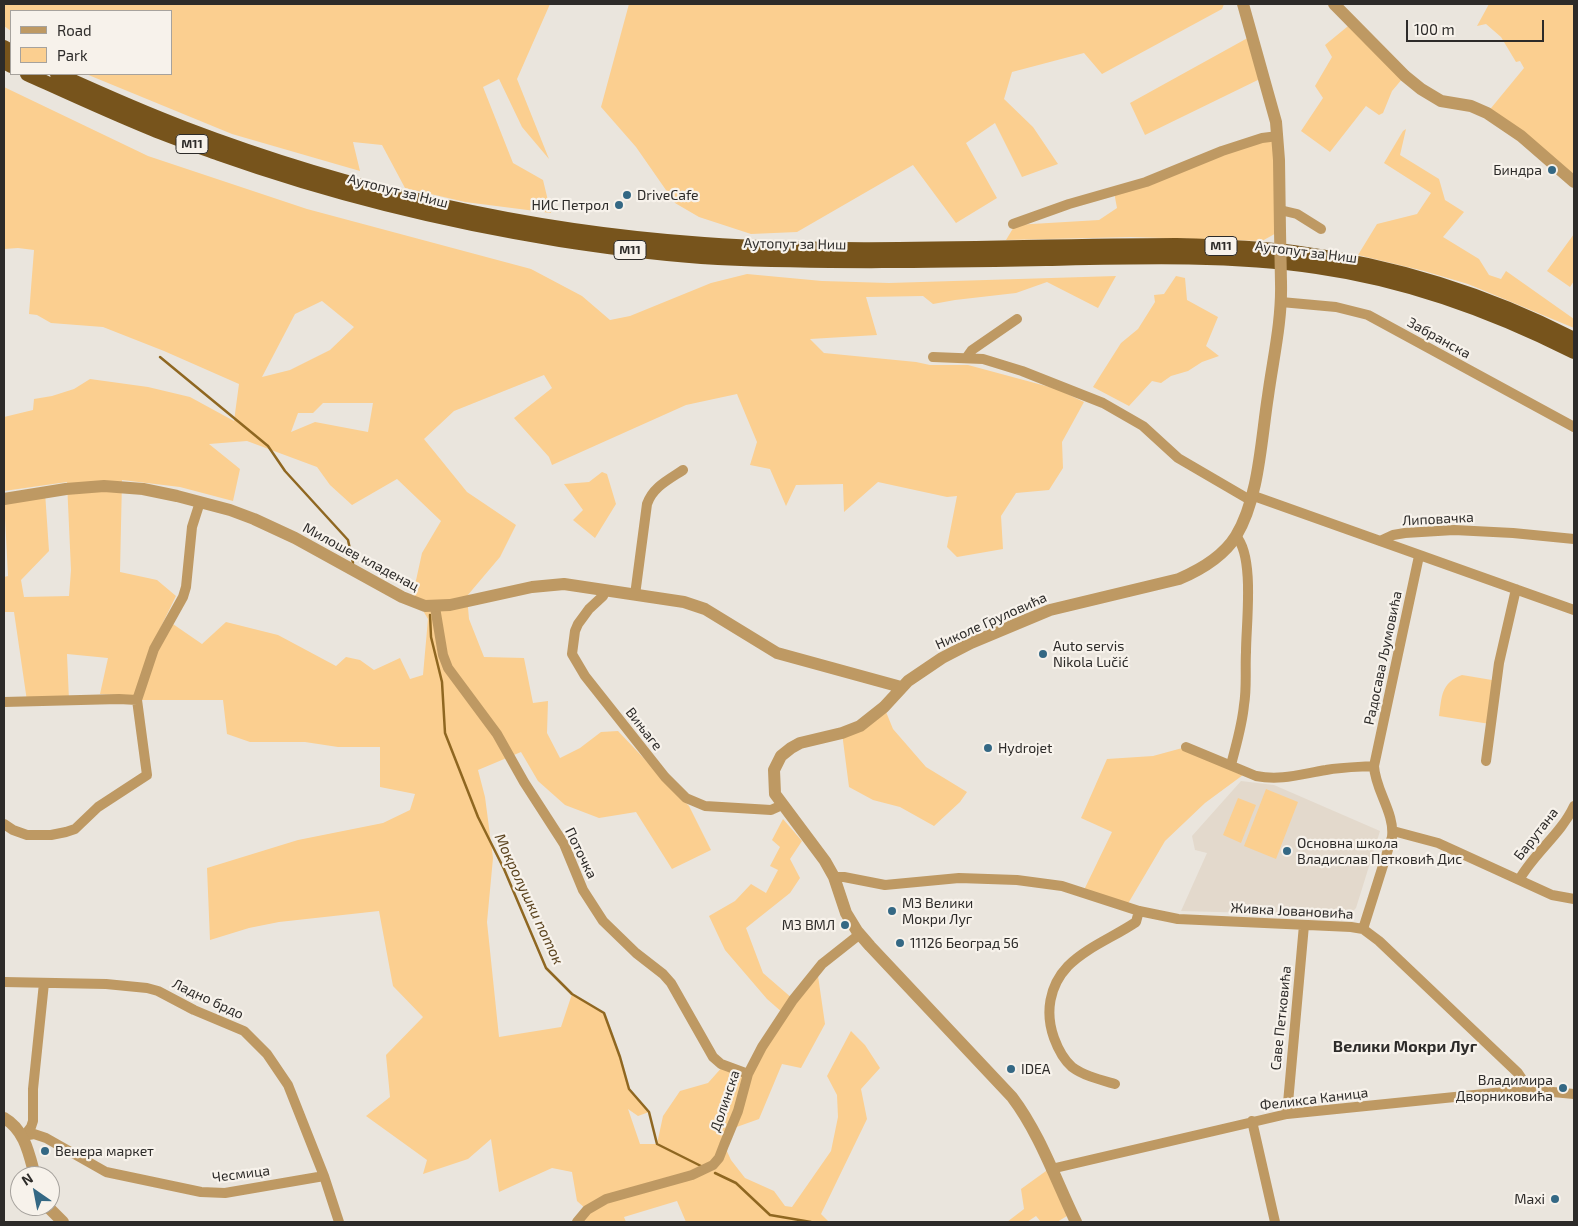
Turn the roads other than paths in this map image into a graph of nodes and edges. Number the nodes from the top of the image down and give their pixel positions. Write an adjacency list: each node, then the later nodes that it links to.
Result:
1 (1243, 4): 5 (street)
2 (1334, 4): 6 (street)
3 (29, 75): 13 (highway, Аутопут за Ниш / M11)
4 (59, 75): 12 (highway, Аутопут за Ниш / M11)
5 (1278, 136): 7 (street); 8 (street)
6 (1574, 182)
7 (1280, 210): 9 (street); 10 (street, Николе Груловића, bridge)
8 (1013, 224)
9 (1321, 228)
10 (1281, 302): 16 (street, Забранска); 18 (street, Николе Груловића)
11 (1017, 319): 15 (street)
12 (1574, 339)
13 (1574, 352)
14 (933, 356): 15 (street)
15 (966, 357): 18 (street)
16 (1574, 427)
17 (683, 470): 27 (street)
18 (1251, 498): 21 (street, Николе Груловића); 23 (street)
19 (4, 499): 20 (street, Милошев кладенац)
20 (200, 502): 28 (street, Милошев кладенац); 31 (street)
21 (1236, 536): 30 (street, Николе Груловића); 35 (street)
22 (1574, 539): 23 (street, Липовачка)
23 (1380, 541): 24 (street)
24 (1419, 556): 25 (street); 36 (street, Радосава Љумовића)
25 (1516, 589): 29 (street); 34 (street)
26 (606, 590): 27 (street, Милошев кладенац); 28 (street, Милошев кладенац); 37 (street, Вињаге)
27 (635, 595): 30 (street, Милошев кладенац)
28 (435, 606): 50 (street, Поточка)
29 (1574, 610)
30 (901, 688): 37 (street, Николе Груловића)
31 (137, 700): 32 (street); 39 (street)
32 (4, 702)
33 (1186, 747): 35 (street)
34 (1486, 761)
35 (1231, 765): 36 (street)
36 (1374, 766): 40 (street, Радосава Љумовића)
37 (782, 805): 41 (street, Николе Груловића)
38 (1574, 806): 42 (street, Барутана)
39 (4, 824)
40 (1393, 831): 42 (street); 46 (street)
41 (834, 877): 44 (street, Живка Јовановића); 47 (street, Николе Груловића)
42 (1520, 880): 43 (street)
43 (1574, 899)
44 (1139, 911): 45 (street, Живка Јовановића); 51 (street)
45 (1304, 925): 46 (street, Живка Јовановића); 54 (street, Саве Петковића)
46 (1363, 929): 52 (street, Живка Јовановића)
47 (860, 934): 50 (street, Долинска); 59 (street, Николе Груловића)
48 (4, 982): 49 (street, Ладно брдо)
49 (44, 983): 57 (street); 60 (street, Ладно брдо)
50 (748, 1074): 62 (street, Долинска)
51 (1115, 1084)
52 (1526, 1091): 53 (street, Феликса Каница); 54 (street, Феликса Каница)
53 (1574, 1094)
54 (1287, 1114): 56 (street, Феликса Каница)
55 (4, 1118): 57 (street)
56 (1252, 1121): 59 (street, Феликса Каница); 64 (street)
57 (23, 1136): 58 (street); 60 (street, Чесмица)
58 (31, 1166)
59 (1051, 1169): 63 (street, Николе Груловића)
60 (324, 1176): 61 (street, Ладно брдо)
61 (339, 1222)
62 (577, 1222)
63 (1076, 1222)
64 (1274, 1222)

